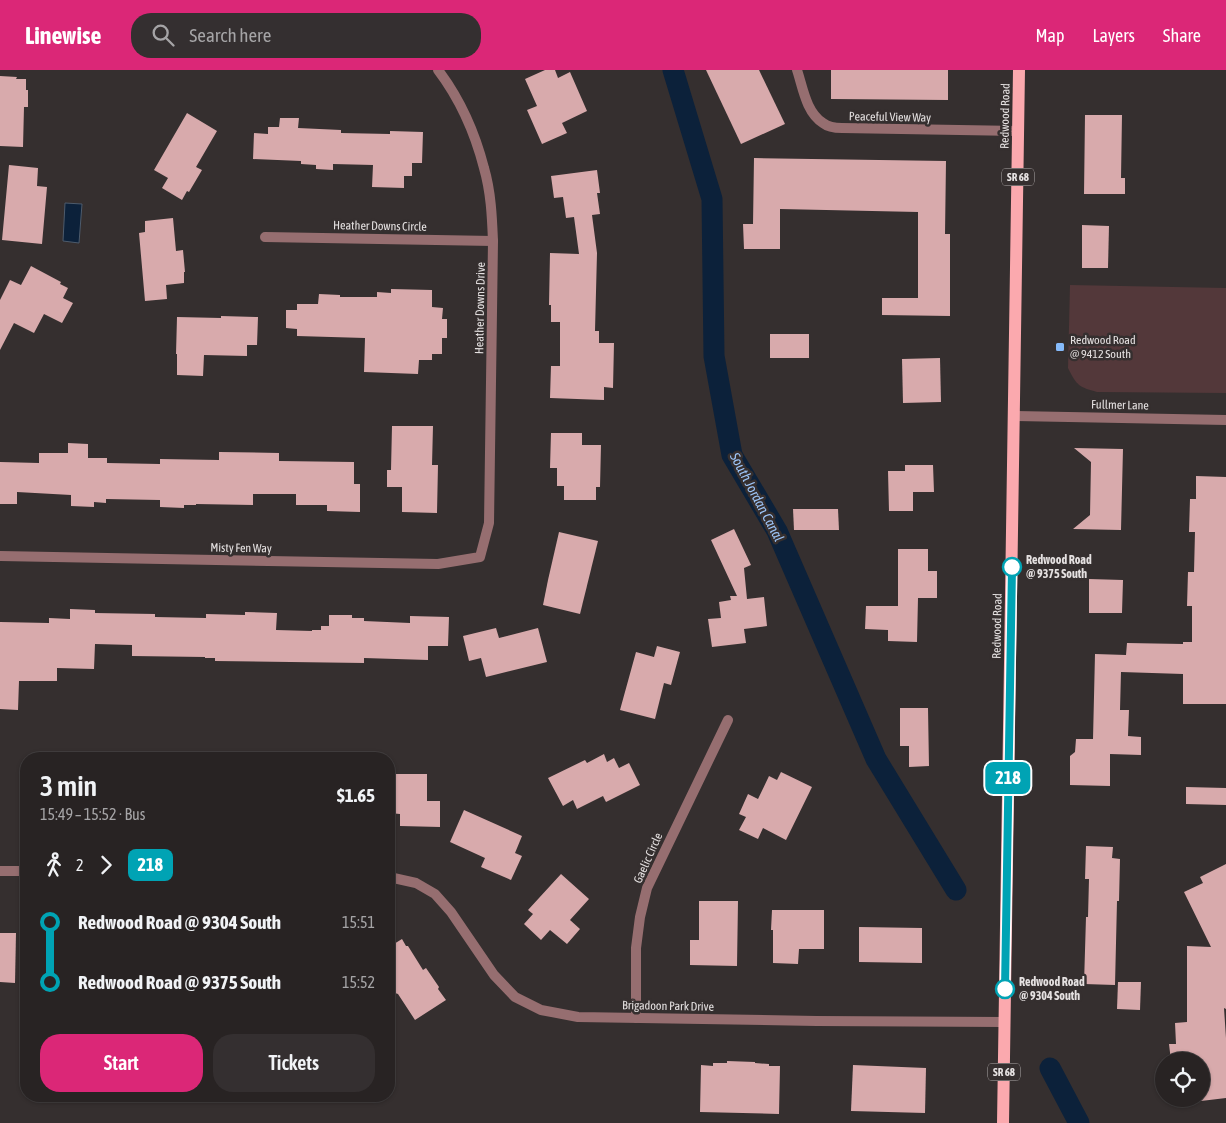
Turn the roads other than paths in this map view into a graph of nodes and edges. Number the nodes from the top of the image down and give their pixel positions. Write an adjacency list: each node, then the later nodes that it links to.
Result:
1 (438, 70): 6 (street, Heather Downs Drive)
2 (797, 70): 4 (street, Peaceful View Way)
3 (1019, 70): 4 (main road, Redwood Road / SR 68)
4 (1018, 131): 7 (main road, Redwood Road / SR 68)
5 (265, 237): 6 (street, Heather Downs Circle)
6 (493, 241): 10 (street, Heather Downs Drive)
7 (1014, 416): 8 (street, Fullmer Lane); 16 (main road, Redwood Road / SR 68)
8 (1226, 420)
9 (0, 556): 10 (street, Misty Fen Way)
10 (480, 556)
11 (728, 720): 15 (street, Gaelic Circle)
12 (0, 871): 13 (street)
13 (20, 871)
14 (395, 878): 15 (street, Brigadoon Park Drive)
15 (636, 1018): 16 (street, Brigadoon Park Drive)
16 (1004, 1022): 17 (main road, Redwood Road / SR 68)
17 (1003, 1123)

